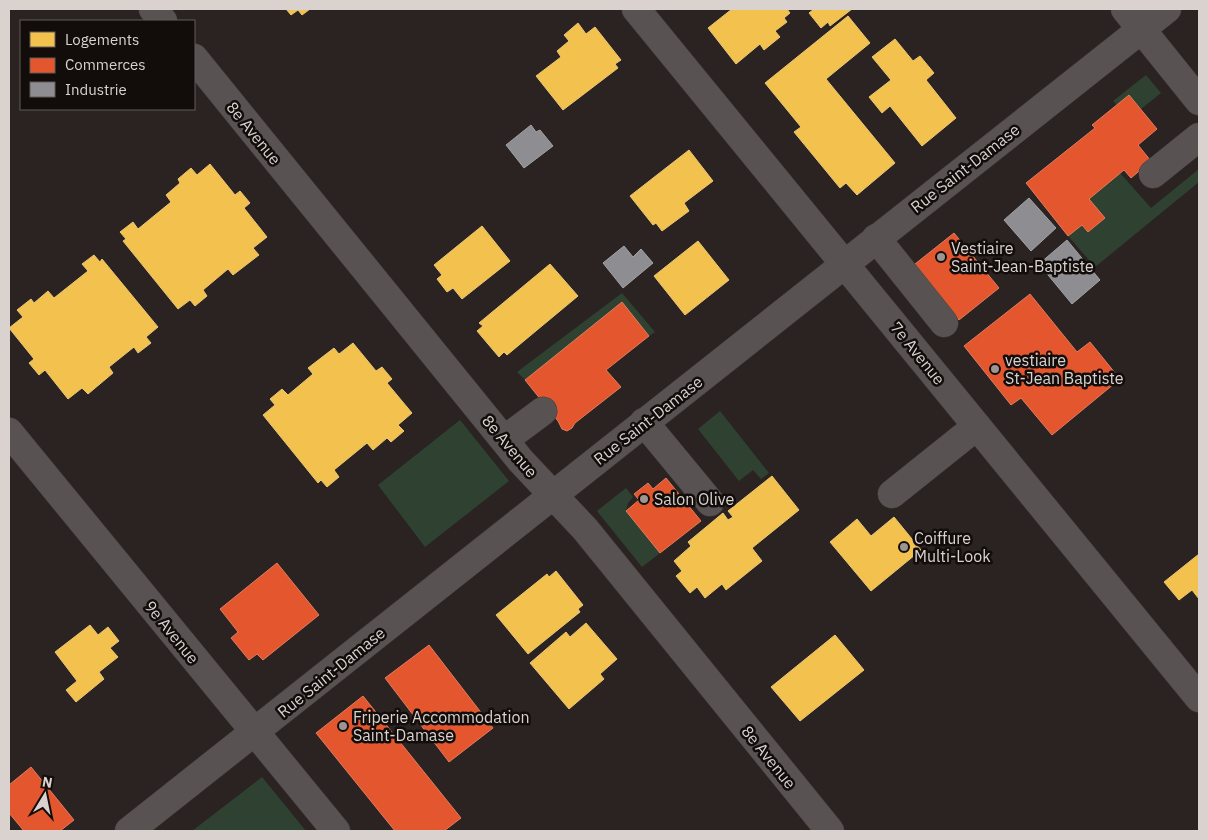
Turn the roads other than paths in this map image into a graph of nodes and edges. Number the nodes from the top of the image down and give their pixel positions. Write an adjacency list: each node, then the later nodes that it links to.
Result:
1 (153, 9): 5 (street)
2 (636, 9): 12 (street, 7e Avenue)
3 (1124, 9): 6 (street)
4 (1167, 9): 6 (street, Rue Saint-Damase)
5 (163, 20)
6 (1142, 30): 8 (street); 11 (street, Rue Saint-Damase)
7 (195, 59): 18 (street, 8e Avenue)
8 (1199, 101)
9 (1199, 137): 10 (street)
10 (1153, 174)
11 (876, 238): 12 (street, Rue Saint-Damase); 13 (street)
12 (845, 264): 15 (street, Rue Saint-Damase); 16 (street, 7e Avenue)
13 (944, 323)
14 (543, 411): 18 (street)
15 (644, 422): 20 (street, Rue Saint-Damase); 21 (street)
16 (977, 426): 19 (street); 22 (street, 7e Avenue)
17 (9, 432): 23 (street, 9e Avenue)
18 (504, 440): 20 (street, 8e Avenue)
19 (892, 494)
20 (552, 495): 23 (street, Rue Saint-Damase); 26 (street, 8e Avenue)
21 (710, 502)
22 (1199, 698)
23 (255, 732): 24 (street, Rue Saint-Damase); 25 (street, 9e Avenue)
24 (129, 831)
25 (336, 831)
26 (830, 831)

